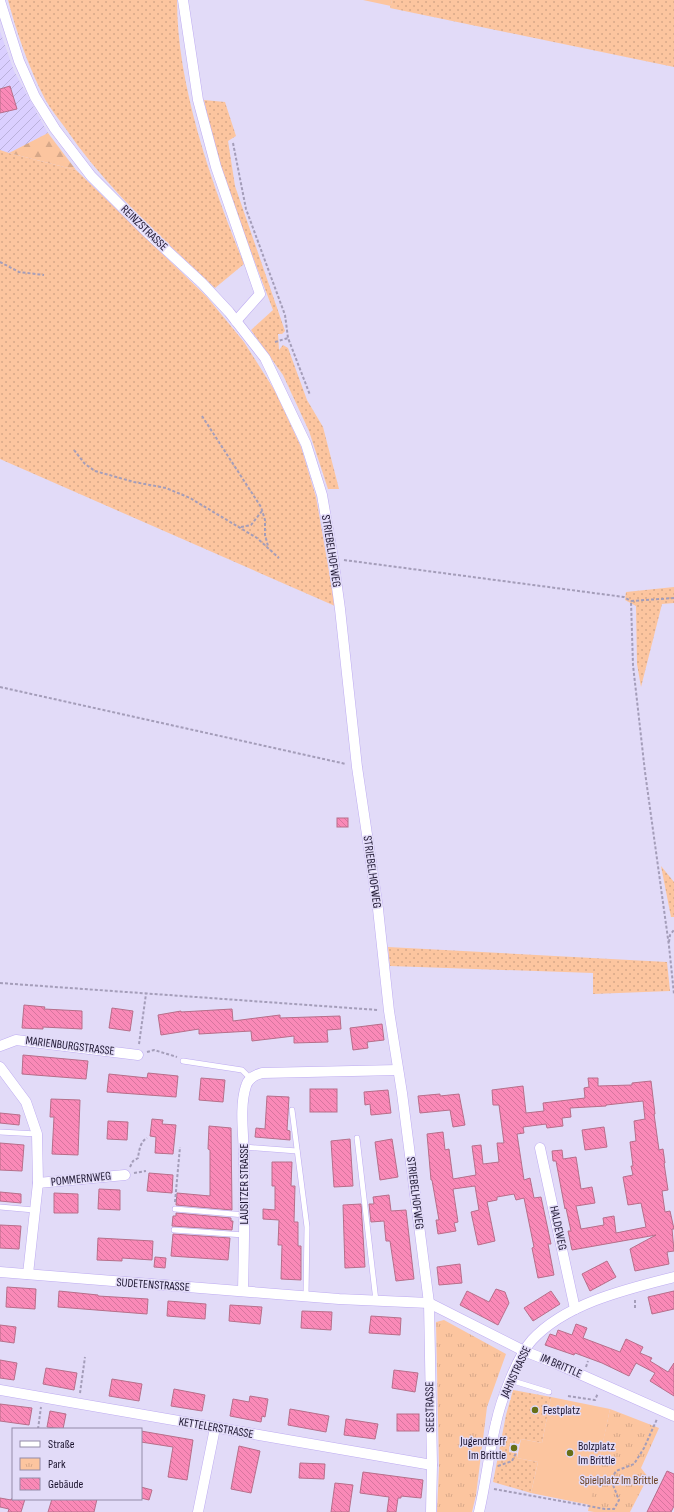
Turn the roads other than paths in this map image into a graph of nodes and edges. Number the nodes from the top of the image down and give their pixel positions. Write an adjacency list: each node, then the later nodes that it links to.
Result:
1 (183, 0): 3 (street)
2 (0, 1): 3 (street, REINZSTRASSE)
3 (236, 321): 4 (street, REINZSTRASSE)
4 (306, 444): 9 (street, STRIEBELHOFWEG)
5 (1, 1048): 6 (street, MARIENBURGSTRASSE)
6 (138, 1054)
7 (182, 1061): 10 (lane)
8 (1, 1067): 13 (street)
9 (398, 1070): 10 (street); 32 (street, STRIEBELHOFWEG)
10 (250, 1078): 15 (street, LAUSITZER STRASSE)
11 (292, 1110): 17 (lane)
12 (0, 1132): 13 (lane)
13 (37, 1134): 19 (street)
14 (357, 1138): 31 (lane)
15 (244, 1147): 17 (lane); 23 (street, LAUSITZER STRASSE)
16 (540, 1148): 33 (street, HALDEWEG)
17 (297, 1151): 30 (lane)
18 (125, 1175): 19 (street, POMMERNWEG)
19 (38, 1183): 22 (street)
20 (0, 1207): 22 (lane)
21 (175, 1209): 23 (lane)
22 (34, 1210): 27 (street)
23 (245, 1215): 25 (street, LAUSITZER STRASSE)
24 (174, 1230): 25 (lane)
25 (244, 1235): 29 (street, LAUSITZER STRASSE)
26 (0, 1272): 27 (street, SUDETENSTRASSE)
27 (28, 1274): 29 (street, SUDETENSTRASSE)
28 (674, 1277): 33 (street, JAHNSTRASSE)
29 (243, 1291): 30 (street, SUDETENSTRASSE)
30 (306, 1296): 31 (street, SUDETENSTRASSE)
31 (376, 1301): 32 (street, SUDETENSTRASSE)
32 (429, 1303): 34 (street, IM BRITTLE); 40 (street, SEESTRASSE)
33 (575, 1309): 34 (street, JAHNSTRASSE)
34 (524, 1350): 35 (street, JAHNSTRASSE); 38 (street, IM BRITTLE)
35 (510, 1380): 37 (lane); 43 (street, JAHNSTRASSE)
36 (0, 1390): 39 (street, KETTELERSTRASSE)
37 (549, 1392)
38 (674, 1416)
39 (215, 1428): 40 (street, KETTELERSTRASSE); 41 (street)
40 (432, 1464): 42 (street, SEESTRASSE)
41 (198, 1512)
42 (430, 1512)
43 (479, 1512)

